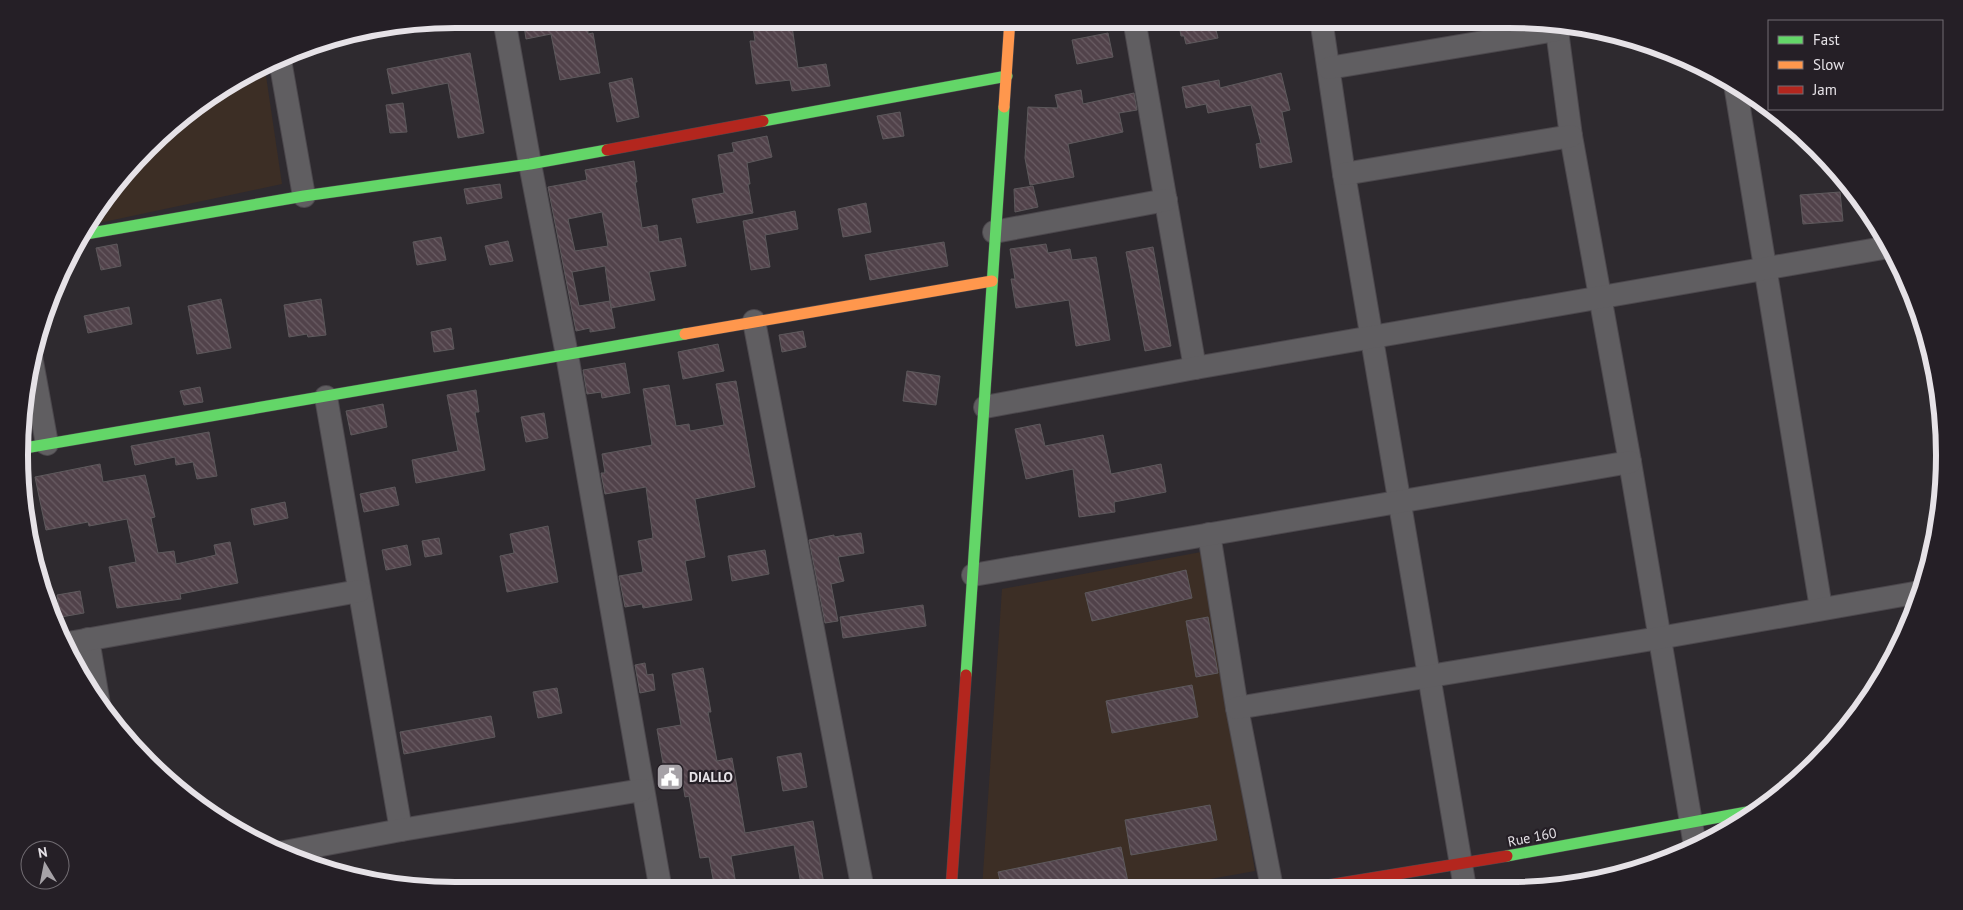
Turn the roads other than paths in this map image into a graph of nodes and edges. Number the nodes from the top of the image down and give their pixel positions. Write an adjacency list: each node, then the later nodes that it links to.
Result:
1 (506, 28): 12 (street)
2 (1009, 28): 9 (street)
3 (1136, 28): 15 (street)
4 (1322, 28): 8 (street)
5 (1545, 29): 8 (street)
6 (1556, 30): 11 (street)
7 (281, 65): 14 (street)
8 (1329, 68): 13 (street)
9 (1006, 76): 12 (street); 16 (street)
10 (1737, 94): 19 (street)
11 (1571, 136): 13 (street); 21 (street)
12 (530, 164): 14 (street); 24 (street)
13 (1344, 174): 23 (street)
14 (304, 196): 17 (street)
15 (1166, 200): 16 (street); 25 (street)
16 (994, 232): 20 (street)
17 (90, 233)
18 (1882, 248): 19 (street)
19 (1765, 270): 21 (street); 37 (street)
20 (992, 281): 22 (street); 28 (street)
21 (1600, 298): 23 (street); 31 (street)
22 (754, 321): 24 (street); 52 (street)
23 (1372, 338): 25 (street); 32 (street)
24 (566, 355): 27 (street); 44 (street)
25 (1195, 368): 28 (street)
26 (35, 378): 29 (street)
27 (326, 397): 29 (street); 35 (street)
28 (985, 407): 34 (street)
29 (47, 444): 30 (street)
30 (28, 447)
31 (1630, 462): 32 (street); 38 (street)
32 (1400, 502): 33 (street); 41 (street)
33 (1209, 534): 34 (street); 43 (street)
34 (973, 575): 53 (street)
35 (359, 591): 39 (street); 47 (street)
36 (1913, 593): 37 (street)
37 (1820, 608): 38 (street)
38 (1659, 638): 41 (street); 46 (street)
39 (88, 640): 40 (street); 42 (street)
40 (71, 643)
41 (1430, 677): 43 (street); 50 (street)
42 (97, 688)
43 (1237, 708): 54 (street)
44 (642, 790): 47 (street); 51 (street)
45 (1741, 813): 46 (street, Rue 160)
46 (1691, 823): 48 (street); 50 (street, Rue 160)
47 (401, 830): 49 (street)
48 (1694, 840)
49 (292, 850)
50 (1461, 865): 55 (street, Rue 160); 56 (street)
51 (659, 882)
52 (861, 882)
53 (952, 882)
54 (1271, 882)
55 (1350, 882)
56 (1464, 882)

